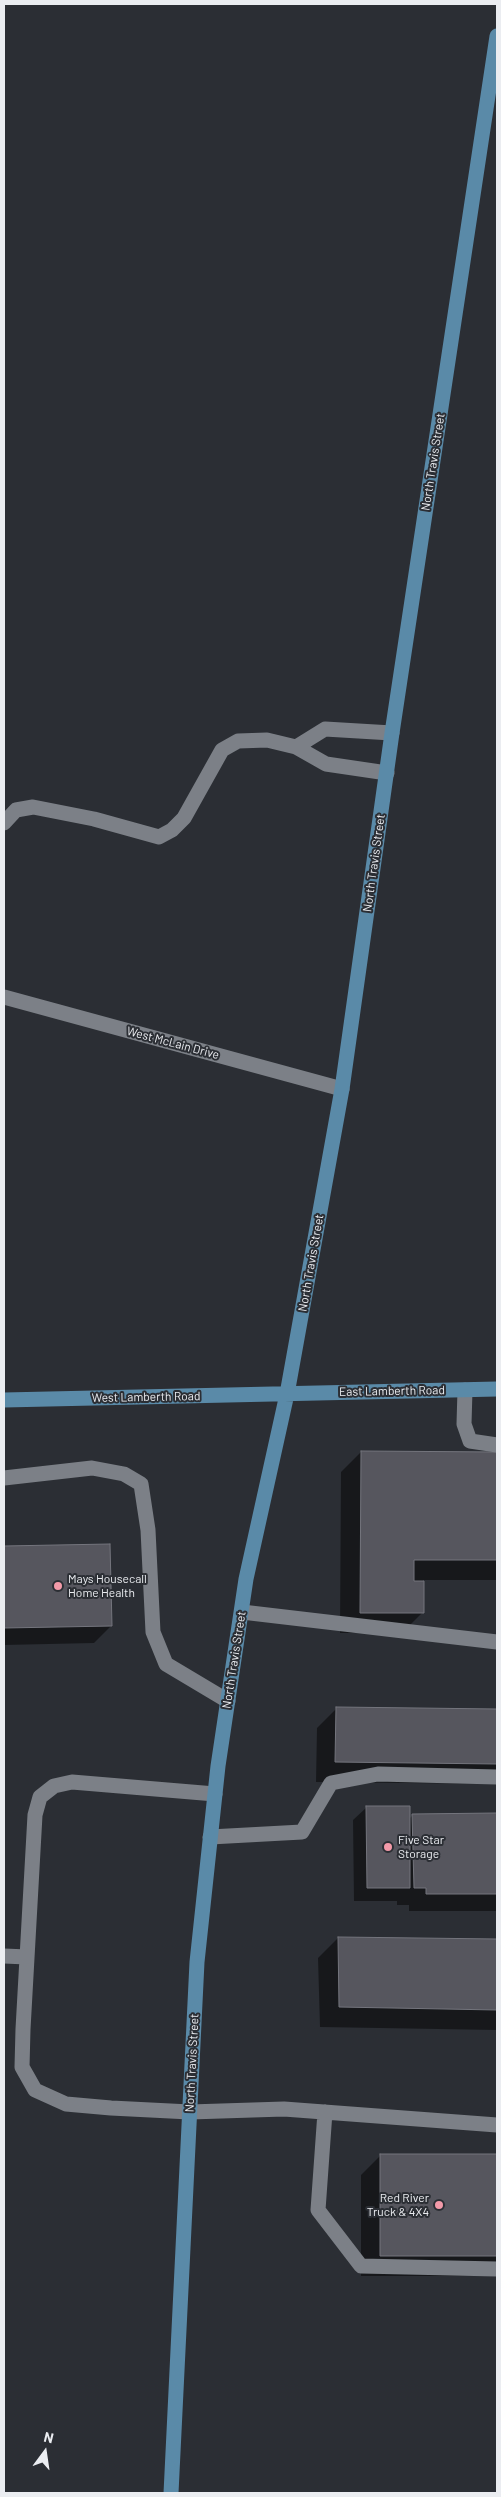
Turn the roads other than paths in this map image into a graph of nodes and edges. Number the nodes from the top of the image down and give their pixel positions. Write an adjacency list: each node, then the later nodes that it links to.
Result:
1 (497, 36): 2 (main road, North Travis Street)
2 (392, 733): 3 (street); 4 (main road, North Travis Street)
3 (296, 747): 4 (street); 5 (street)
4 (387, 773): 7 (main road, North Travis Street)
5 (4, 823)
6 (4, 996): 7 (street, West McLain Drive)
7 (342, 1089): 10 (main road, North Travis Street)
8 (497, 1389): 9 (main road, East Lamberth Road)
9 (465, 1390): 10 (main road, East Lamberth Road); 12 (street)
10 (288, 1394): 11 (main road, West Lamberth Road); 14 (main road, North Travis Street)
11 (4, 1400)
12 (497, 1446)
13 (4, 1478): 16 (street)
14 (242, 1612): 15 (street); 16 (main road, North Travis Street)
15 (497, 1642)
16 (228, 1701): 18 (main road, North Travis Street)
17 (497, 1777): 19 (street)
18 (215, 1794): 19 (main road, North Travis Street); 21 (street)
19 (210, 1837): 22 (main road, North Travis Street)
20 (4, 1956): 21 (street)
21 (27, 1956): 22 (street)
22 (190, 2112): 23 (street); 26 (main road, North Travis Street)
23 (325, 2112): 24 (street); 25 (street)
24 (497, 2125)
25 (497, 2269)
26 (171, 2493)

